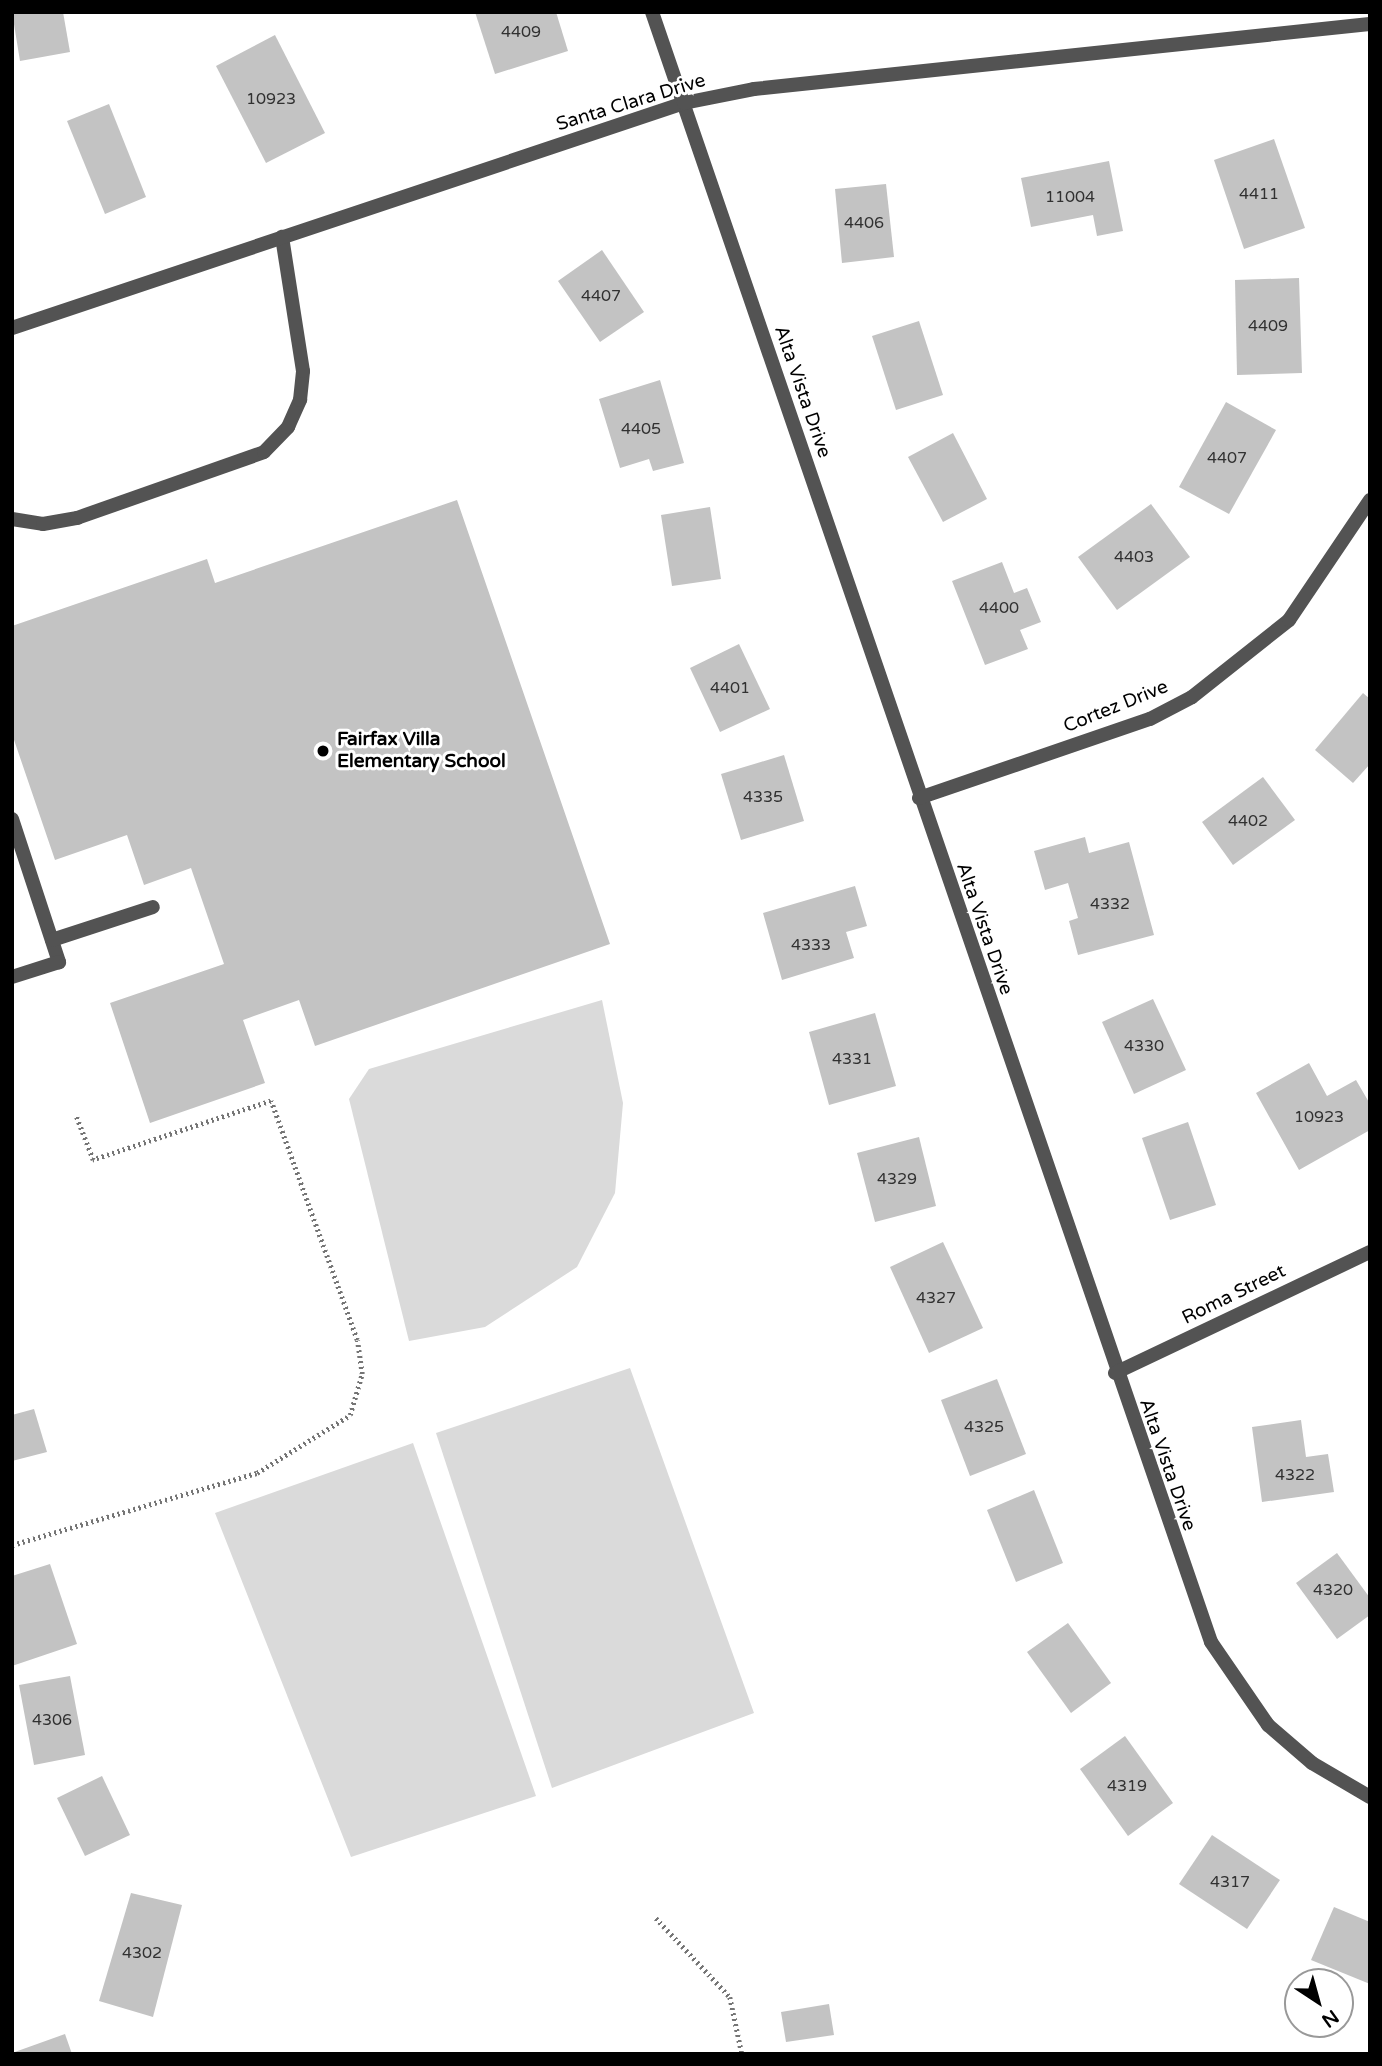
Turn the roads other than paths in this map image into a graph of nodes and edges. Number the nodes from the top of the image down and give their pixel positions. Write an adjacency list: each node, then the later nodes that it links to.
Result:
1 (652, 12): 3 (street, Alta Vista Drive)
2 (1370, 24): 3 (street, Santa Clara Drive)
3 (684, 103): 4 (street, Santa Clara Drive); 8 (street, Alta Vista Drive)
4 (282, 237): 5 (street, Santa Clara Drive); 7 (street)
5 (12, 328)
6 (1370, 500): 8 (street, Cortez Drive)
7 (12, 519)
8 (919, 799): 14 (street, Alta Vista Drive)
9 (12, 818): 11 (street)
10 (153, 907): 11 (street)
11 (52, 940): 12 (street)
12 (19, 975)
13 (1370, 1252): 14 (street, Roma Street)
14 (1115, 1373): 15 (street, Alta Vista Drive)
15 (1370, 1797)

